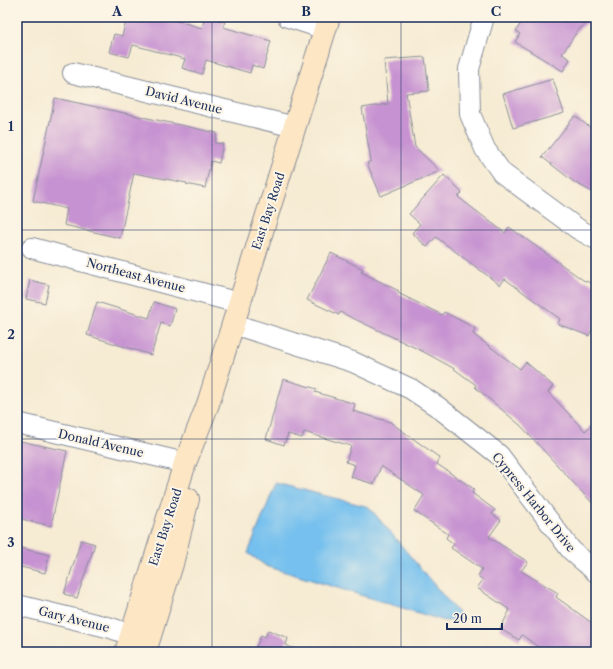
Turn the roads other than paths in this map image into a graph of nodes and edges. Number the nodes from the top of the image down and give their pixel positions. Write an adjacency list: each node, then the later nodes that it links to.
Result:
1 (288, 17): 3 (street)
2 (484, 17): 6 (street)
3 (327, 23): 5 (street, East Bay Road)
4 (74, 73): 5 (street, David Avenue)
5 (295, 127): 8 (street, East Bay Road)
6 (596, 238)
7 (32, 248): 8 (street, Northeast Avenue)
8 (239, 303): 9 (street, East Bay Road)
9 (233, 324): 10 (street, East Bay Road); 13 (street, Cypress Harbor Drive)
10 (208, 404): 12 (street, East Bay Road); 16 (street, East Bay Road)
11 (17, 423): 12 (street, Donald Avenue)
12 (185, 463): 15 (street, East Bay Road)
13 (596, 572)
14 (17, 605): 15 (street, Gary Avenue)
15 (128, 643)
16 (145, 652)

